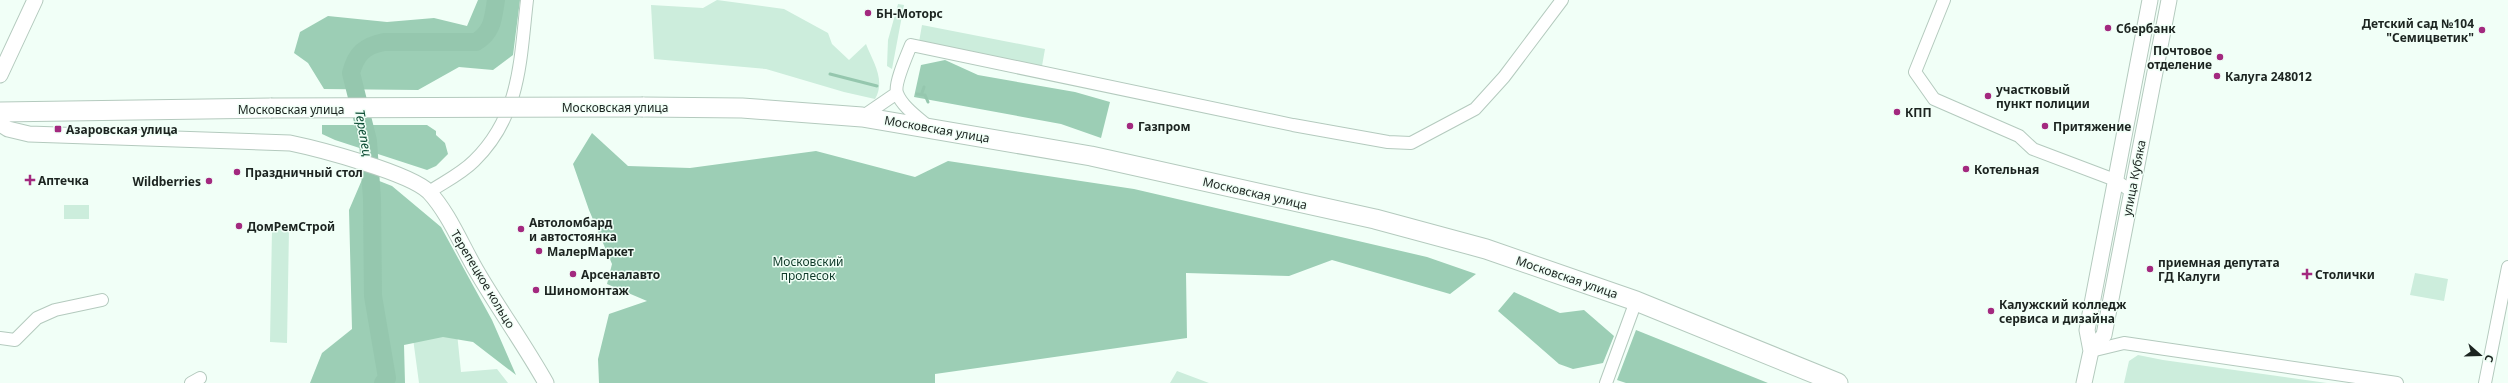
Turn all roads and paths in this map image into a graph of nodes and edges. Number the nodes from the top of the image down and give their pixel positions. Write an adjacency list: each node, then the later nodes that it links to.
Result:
1 (35, 0): 7 (street)
2 (527, 0): 15 (street)
3 (1562, 0): 8 (street)
4 (1944, 0): 13 (street)
5 (2150, 0): 13 (street, улица Кубяка)
6 (2169, 0): 14 (street, улица Кубяка)
7 (0, 75)
8 (897, 93): 10 (street); 12 (street)
9 (0, 112): 10 (main road, Московская улица, bridge)
10 (862, 117): 12 (main road, Московская улица)
11 (0, 124): 15 (street, Терепецкое кольцо)
12 (931, 128): 18 (main road, Московская улица)
13 (2115, 180): 14 (street); 20 (street, улица Кубяка)
14 (2131, 191): 20 (street, улица Кубяка)
15 (429, 192): 21 (street, Терепецкое кольцо)
16 (2508, 267): 26 (street)
17 (102, 300): 19 (street)
18 (1636, 301): 22 (street); 23 (main road, Московская улица)
19 (0, 338)
20 (2091, 351): 24 (street, улица Кубяка); 25 (street)
21 (546, 383)
22 (1606, 383)
23 (1838, 383)
24 (2084, 383)
25 (2397, 383)
26 (2485, 383)

